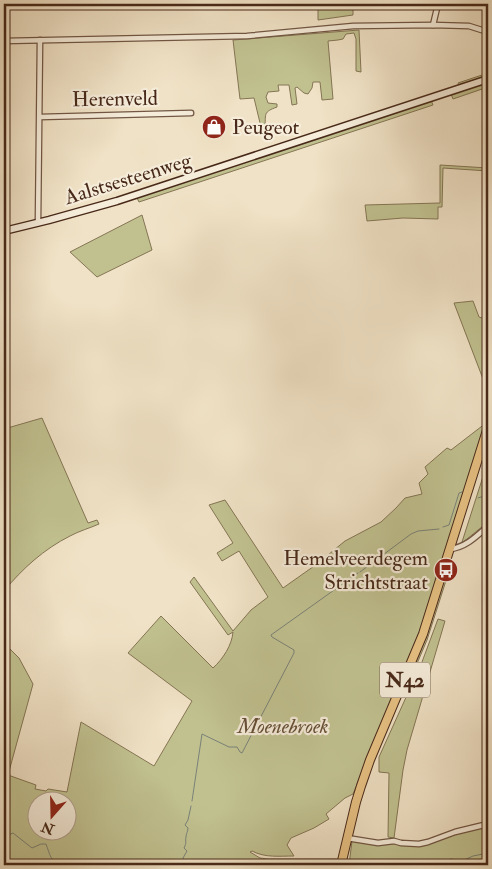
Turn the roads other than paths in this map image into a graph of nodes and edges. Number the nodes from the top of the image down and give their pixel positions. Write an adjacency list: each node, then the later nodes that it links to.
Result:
1 (438, 4): 2 (street)
2 (433, 25): 3 (street); 4 (street)
3 (488, 32)
4 (40, 40): 5 (street); 8 (street)
5 (4, 41)
6 (488, 79): 9 (main road, Aalstsesteenweg)
7 (191, 113): 8 (street, Herenveld)
8 (40, 117): 9 (street)
9 (38, 223): 10 (main road, Aalstsesteenweg)
10 (4, 231)
11 (488, 427): 13 (main road, N42)
12 (488, 526): 13 (street)
13 (449, 549): 15 (main road, N42)
14 (488, 824): 15 (street)
15 (347, 841): 16 (main road, N42)
16 (341, 865)

